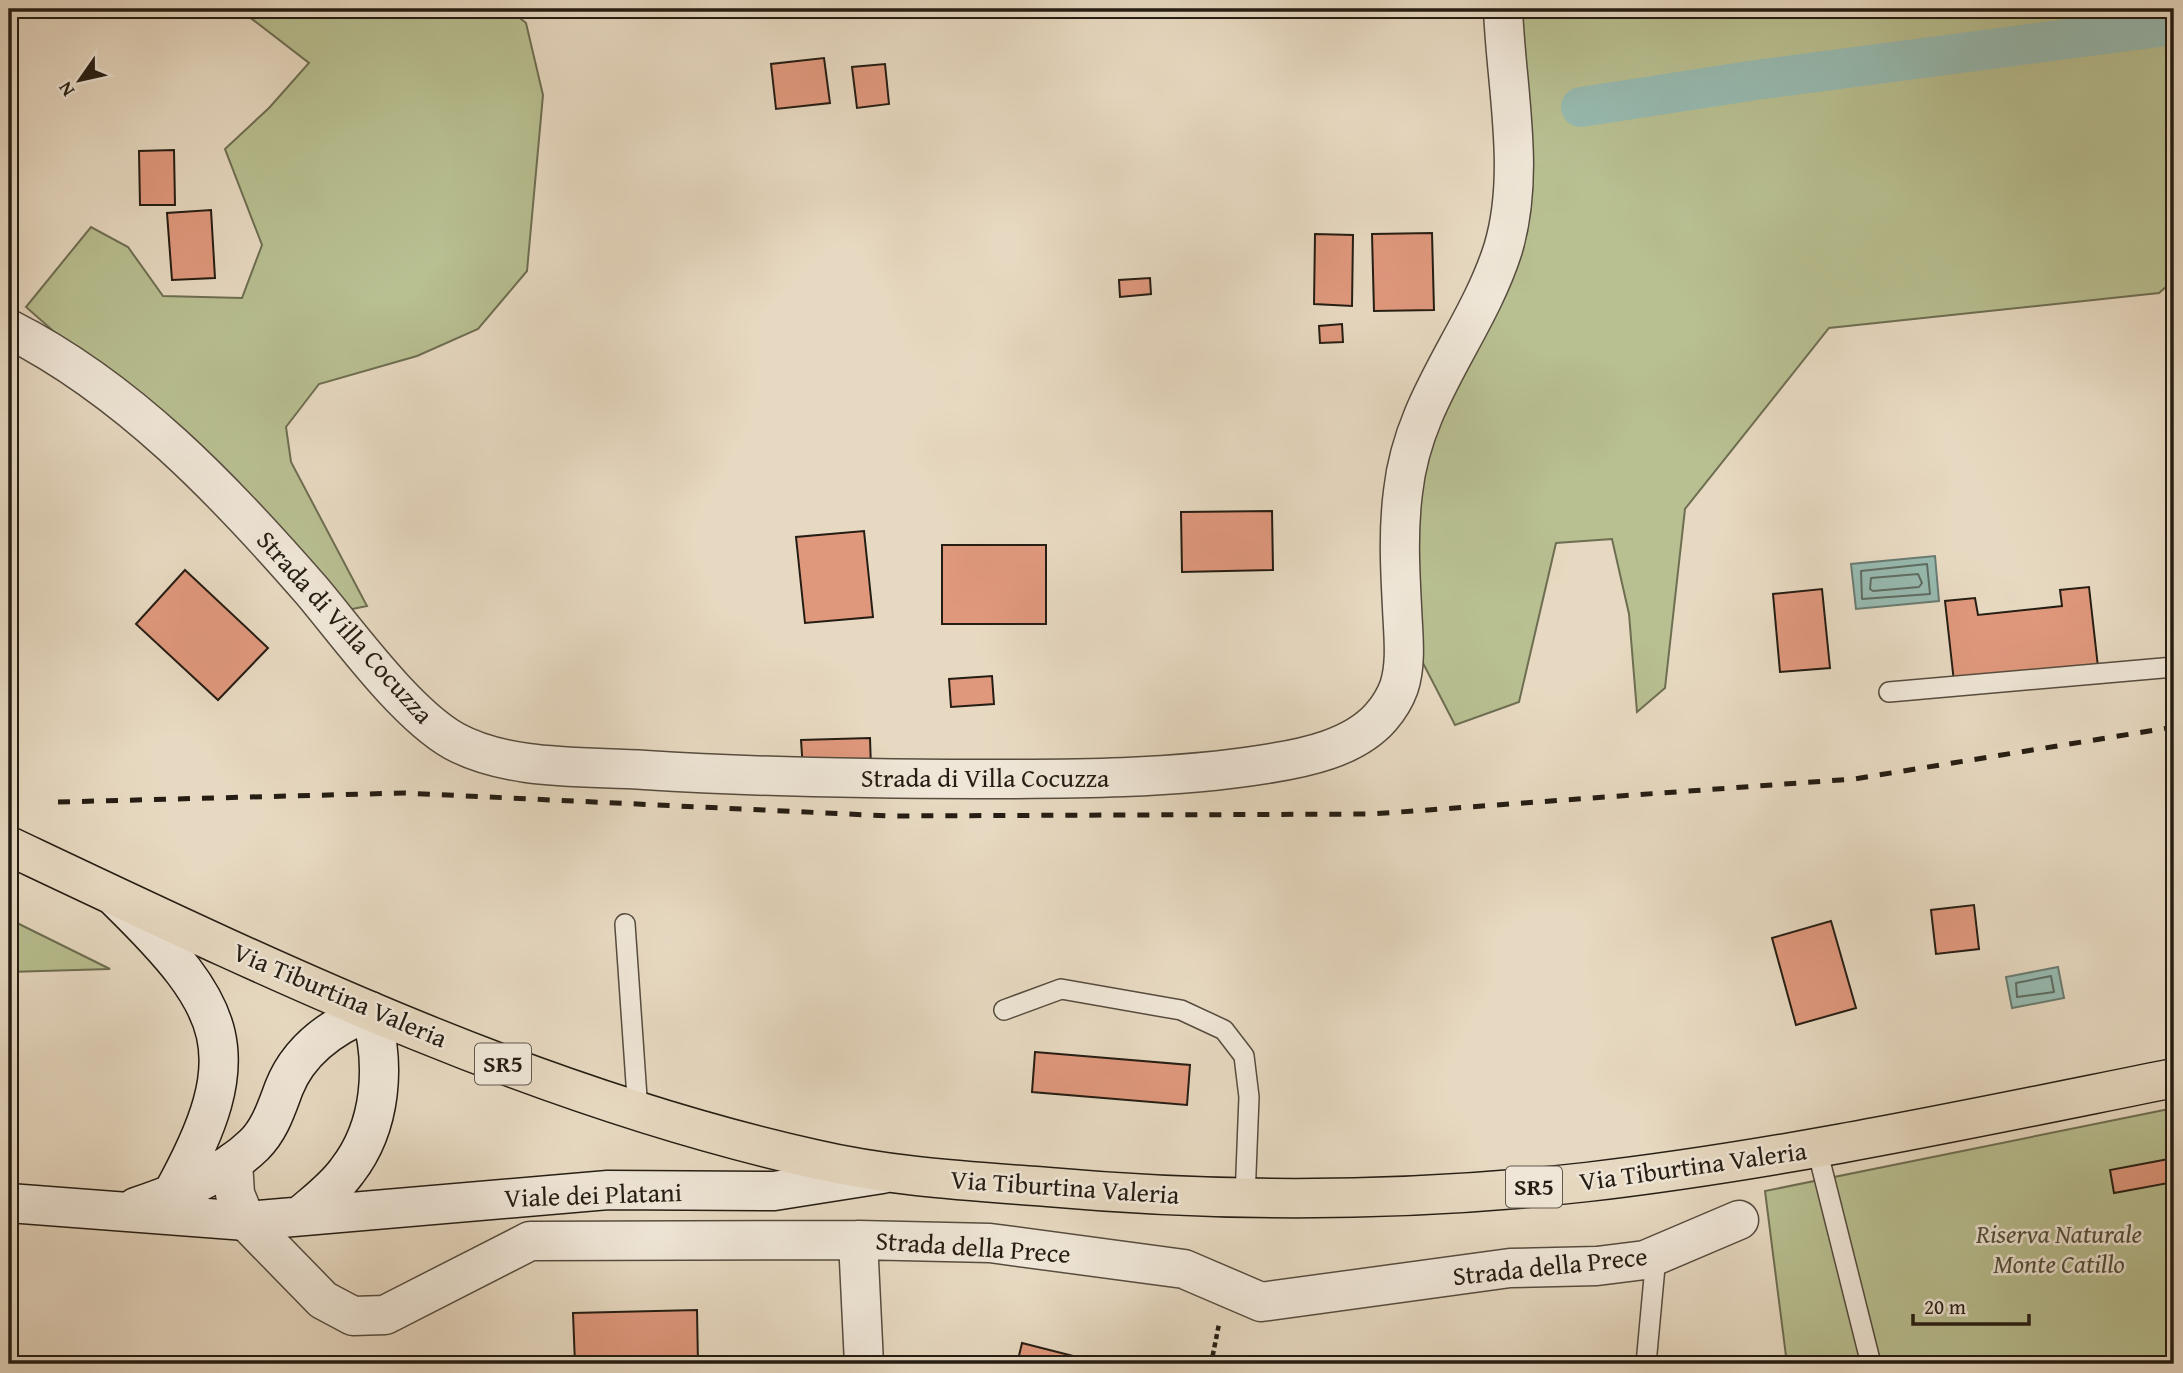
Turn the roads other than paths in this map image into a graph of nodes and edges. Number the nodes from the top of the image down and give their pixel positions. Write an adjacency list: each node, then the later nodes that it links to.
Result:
1 (1503, 9): 2 (street, Strada di Villa Cocuzza)
2 (9, 329)
3 (2174, 667): 4 (lane)
4 (1889, 692)
5 (9, 846): 6 (main road, Via Tiburtina Valeria / SR5)
6 (113, 895): 9 (main road, Via Tiburtina Valeria / SR5); 15 (street)
7 (625, 924): 11 (lane)
8 (1004, 1010): 16 (lane)
9 (370, 1012): 11 (main road, Via Tiburtina Valeria / SR5); 13 (street, Viale dei Platani); 19 (street)
10 (2174, 1078): 12 (main road, Via Tiburtina Valeria / SR5)
11 (638, 1112): 14 (main road, Via Tiburtina Valeria / SR5)
12 (1817, 1149): 16 (main road, Via Tiburtina Valeria / SR5); 26 (lane)
13 (233, 1162): 15 (street, Viale dei Platani); 21 (street)
14 (885, 1173): 16 (main road, Via Tiburtina Valeria / SR5); 19 (street, Viale dei Platani)
15 (172, 1194): 18 (street, Viale dei Platani)
16 (1245, 1198)
17 (9, 1203): 18 (street, Viale dei Platani)
18 (128, 1210): 21 (street, Viale dei Platani)
19 (300, 1216): 21 (street, Viale dei Platani)
20 (1739, 1220): 23 (street, Strada della Prece)
21 (246, 1221): 22 (street, Strada della Prece)
22 (858, 1240): 23 (street, Strada della Prece); 24 (street)
23 (1656, 1256): 25 (lane)
24 (864, 1364)
25 (1646, 1364)
26 (1871, 1364)

